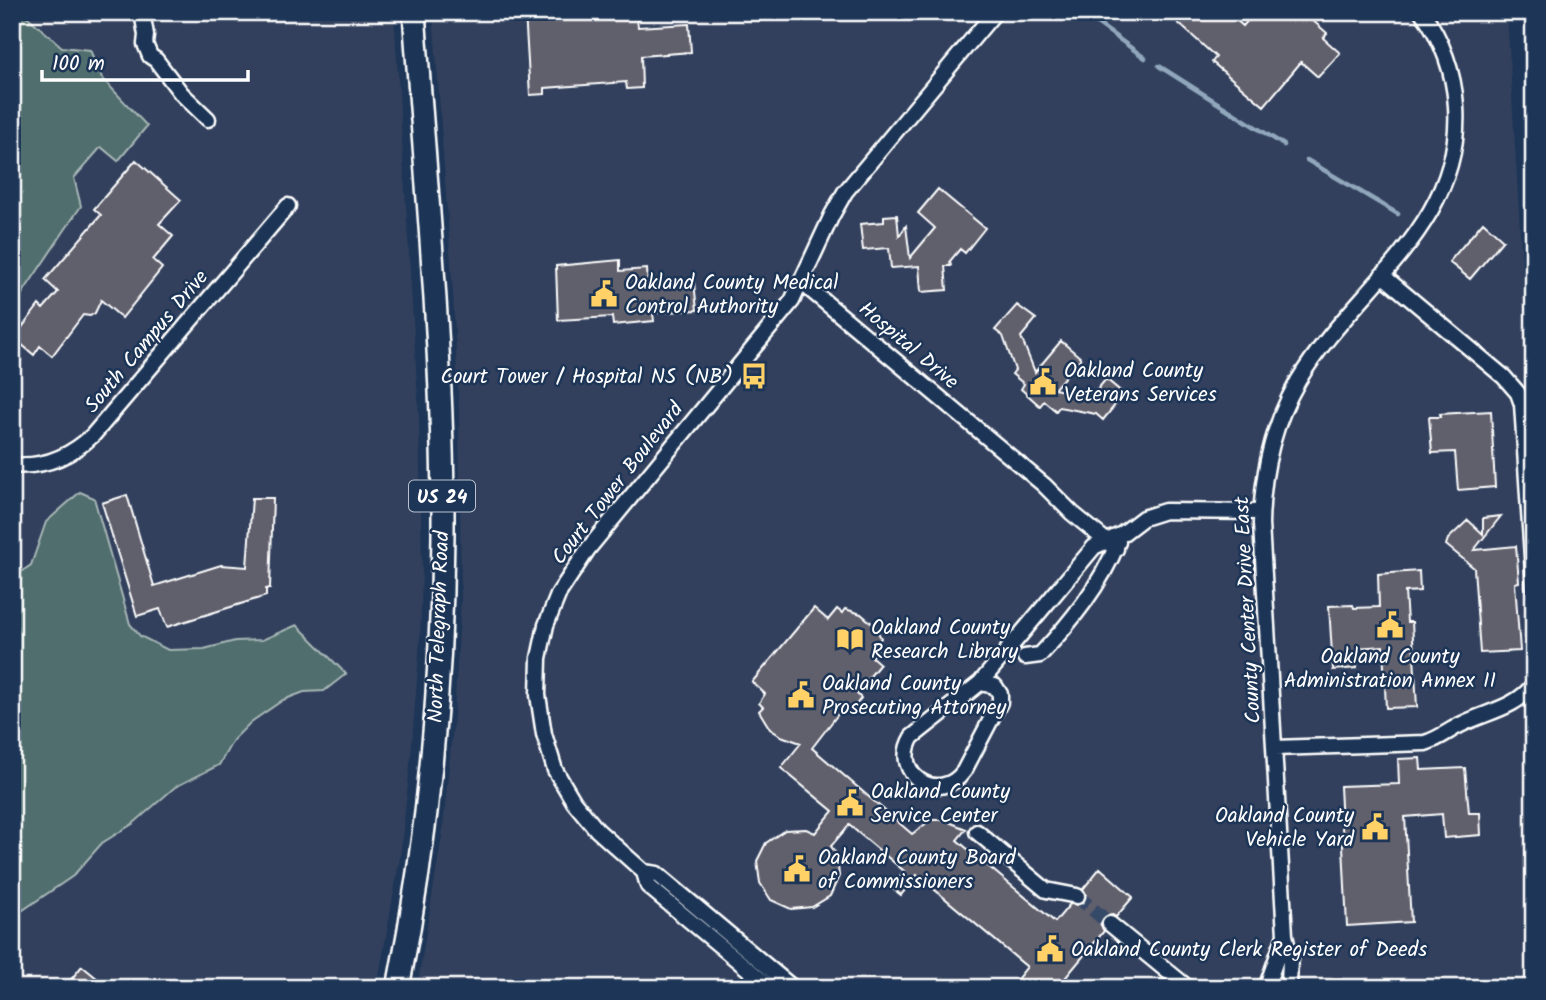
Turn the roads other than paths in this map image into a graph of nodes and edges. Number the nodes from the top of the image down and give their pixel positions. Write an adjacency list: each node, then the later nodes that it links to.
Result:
1 (142, 12): 5 (street)
2 (414, 12): 22 (main road, North Telegraph Road / US 24)
3 (995, 12): 8 (street)
4 (1422, 12): 7 (street, County Center Drive East)
5 (208, 119)
6 (288, 206): 9 (street, South Campus Drive)
7 (1382, 275): 10 (street, County Center Drive East); 12 (street)
8 (801, 282): 11 (street, Hospital Drive); 18 (street, Court Tower Boulevard)
9 (12, 465)
10 (1261, 512): 11 (street); 16 (street, County Center Drive East)
11 (1111, 545): 13 (street); 14 (street)
12 (1534, 588)
13 (1025, 657)
14 (981, 683): 14 (street)
15 (1534, 684): 16 (street)
16 (1275, 748): 21 (street, County Center Drive East)
17 (976, 832): 19 (street)
18 (644, 872): 23 (street, Court Tower Boulevard); 24 (street, Court Tower Boulevard)
19 (1077, 896)
20 (1110, 924): 25 (street)
21 (1285, 935): 26 (street, County Center Drive East); 27 (street, County Center Drive East)
22 (398, 988)
23 (772, 988)
24 (793, 988)
25 (1188, 988)
26 (1266, 988)
27 (1289, 988)

